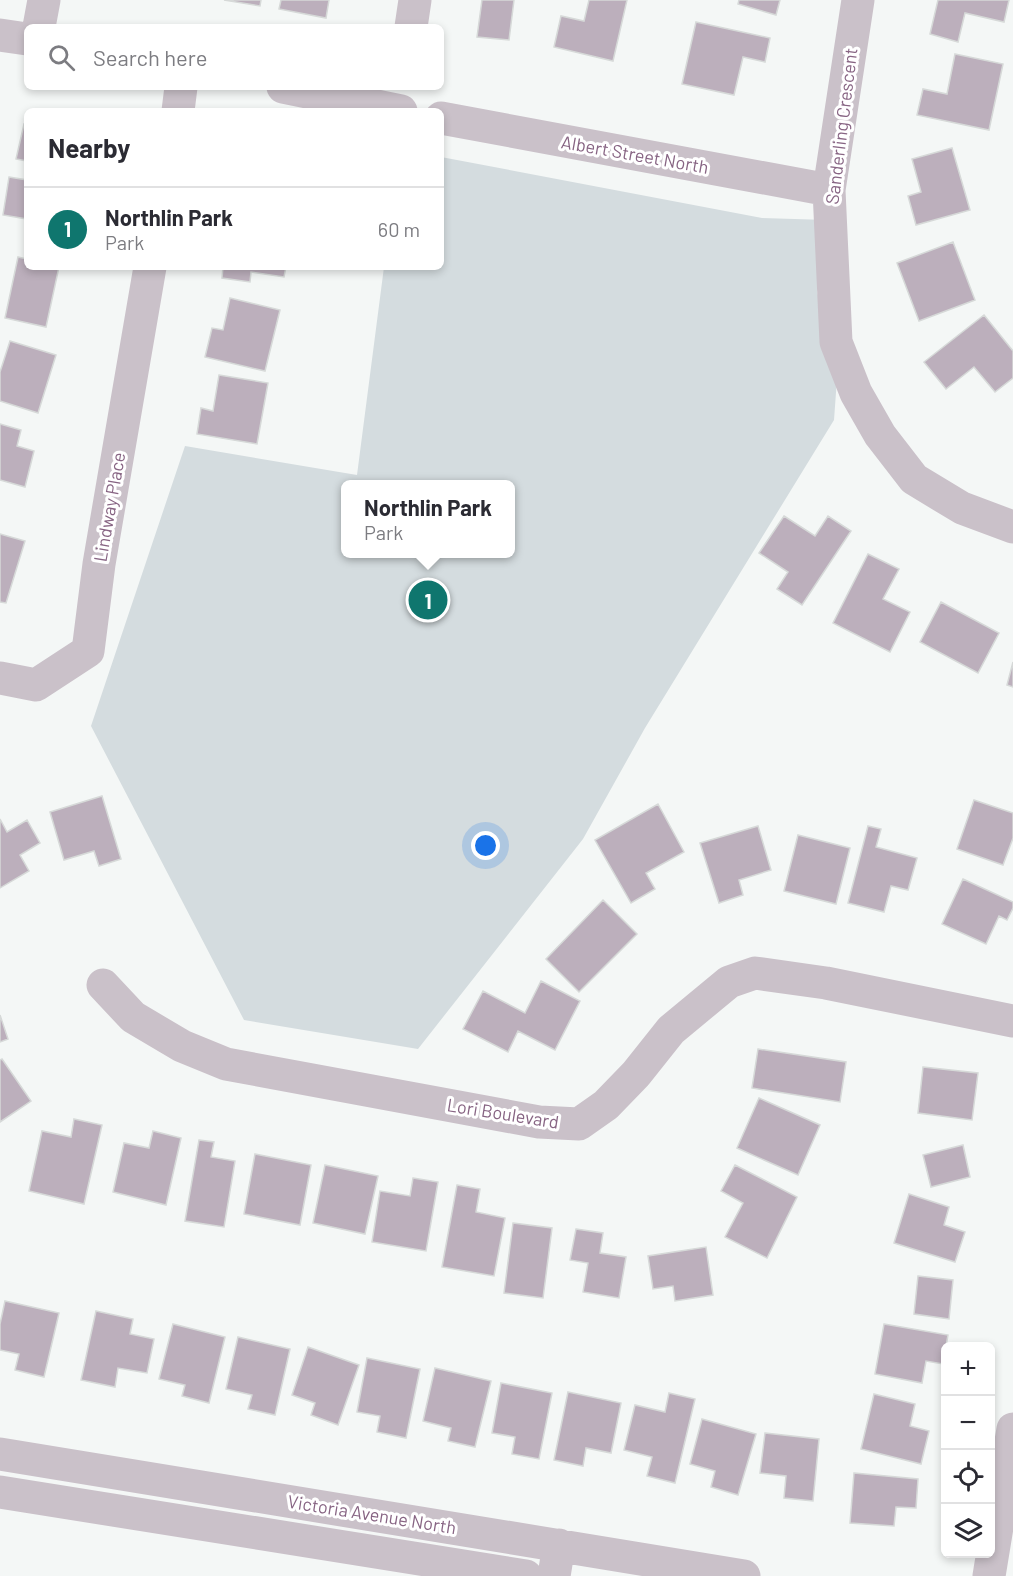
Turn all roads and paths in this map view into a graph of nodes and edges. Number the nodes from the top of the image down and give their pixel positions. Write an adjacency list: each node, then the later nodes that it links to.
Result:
1 (44, 0): 4 (street)
2 (415, 0): 5 (street)
3 (858, 0): 15 (street, Sanderling Crescent)
4 (40, 24)
5 (411, 24)
6 (0, 35): 7 (street)
7 (24, 39)
8 (180, 90): 11 (street)
9 (298, 90): 12 (street)
10 (402, 90): 13 (street)
11 (178, 108)
12 (385, 108)
13 (400, 108)
14 (444, 119): 15 (street, Albert Street North)
15 (829, 190): 17 (street, Sanderling Crescent)
16 (149, 270): 18 (street, Lindway Place)
17 (1013, 527)
18 (0, 678)
19 (103, 985): 20 (street, Lori Boulevard)
20 (1013, 1021)
21 (1013, 1429): 29 (street)
22 (0, 1454): 23 (street, Victoria Avenue North)
23 (48, 1461): 25 (street); 26 (street, Victoria Avenue North)
24 (0, 1492): 25 (street, Victoria Avenue North)
25 (39, 1499): 27 (street, Victoria Avenue North)
26 (557, 1561): 28 (street, Victoria Avenue North)
27 (526, 1576)
28 (744, 1576)
29 (989, 1576)

